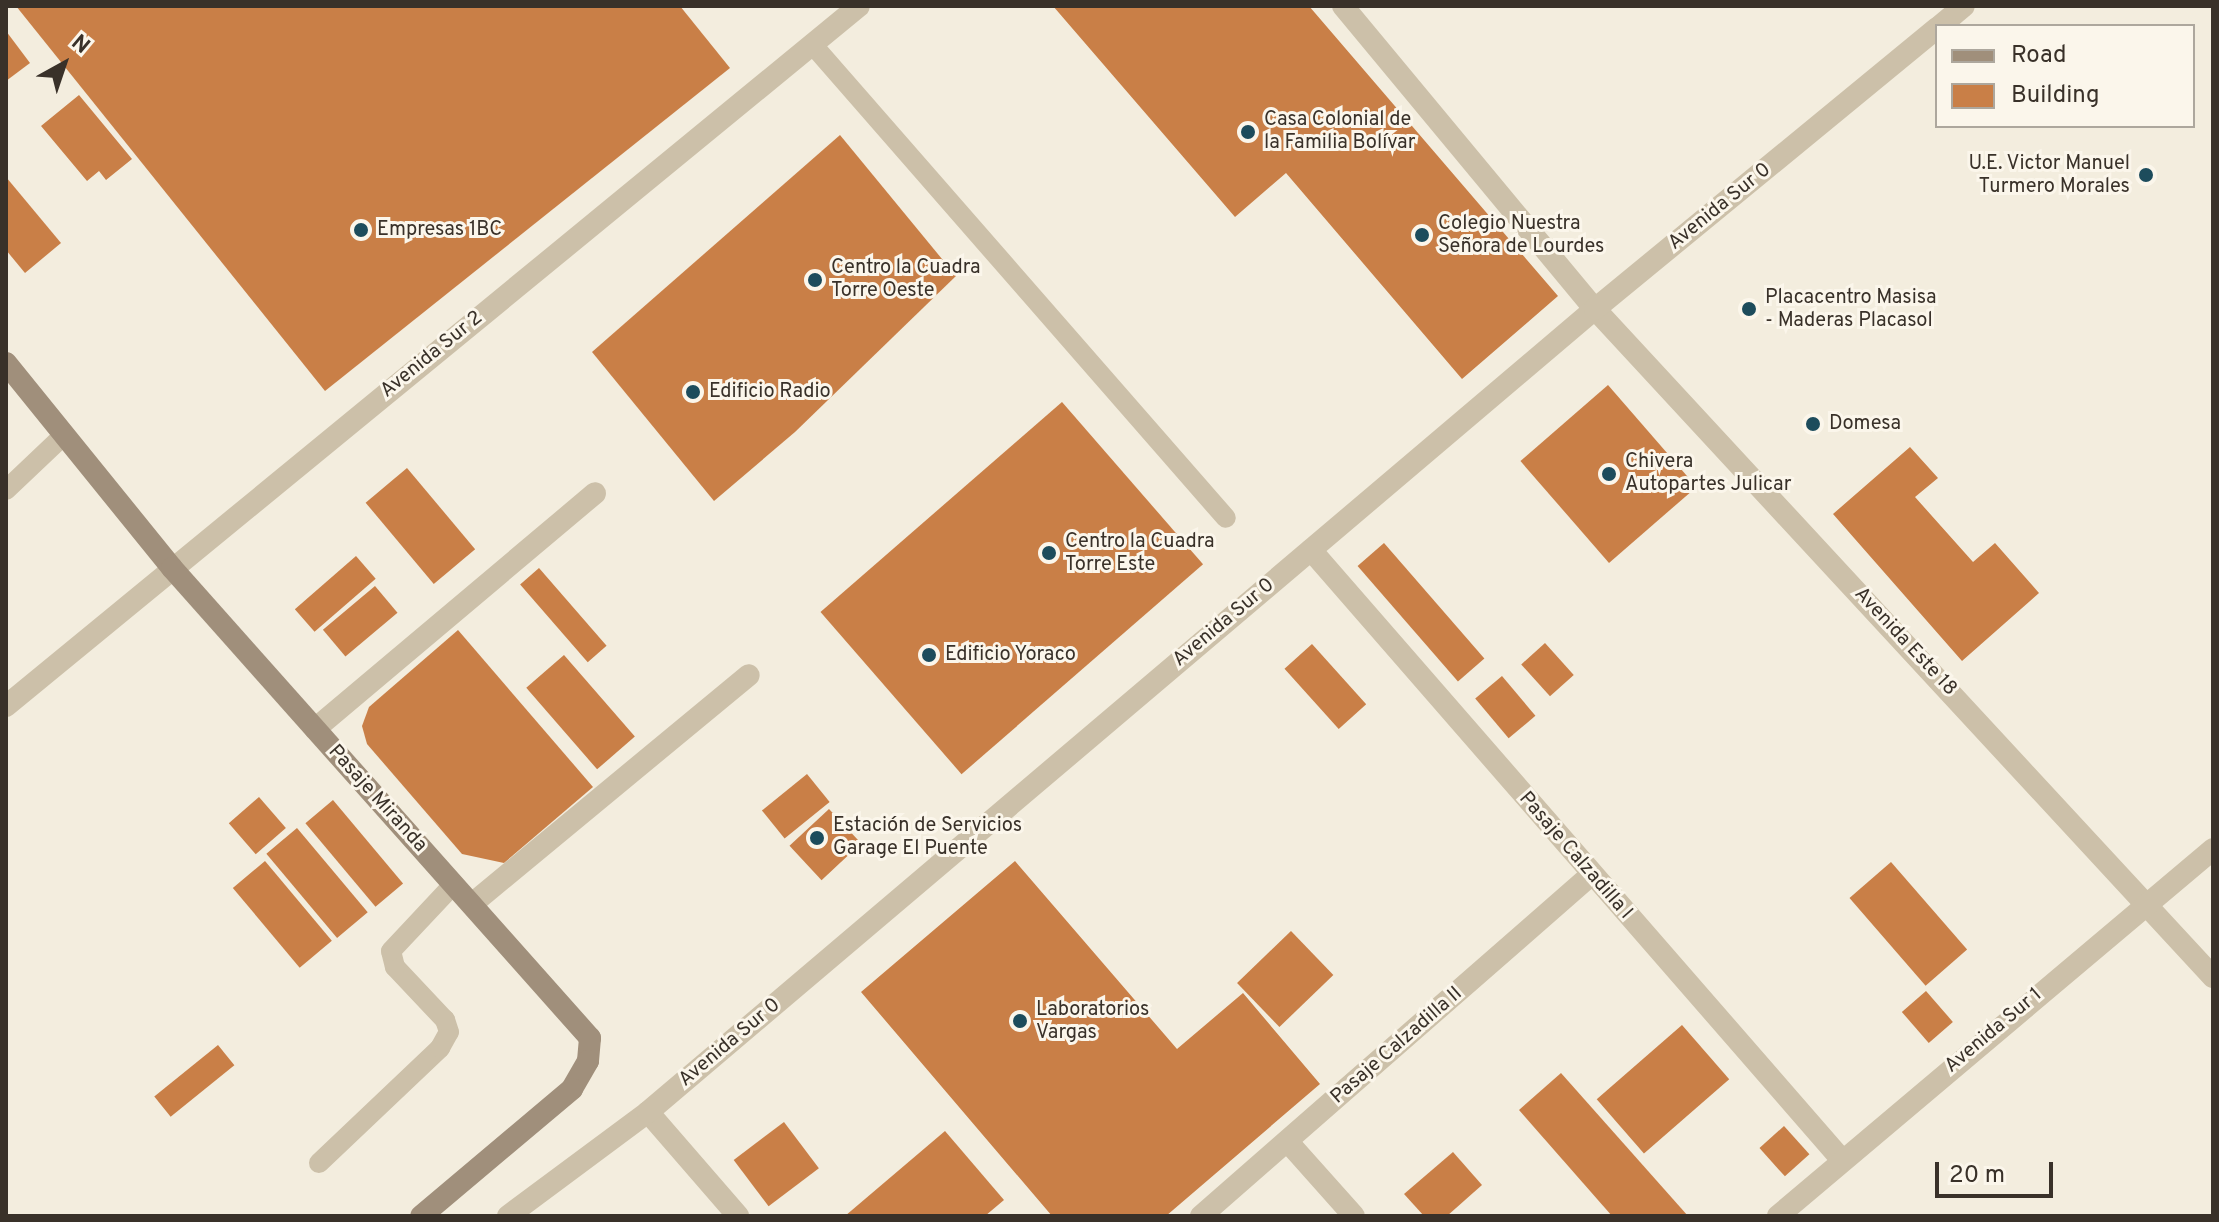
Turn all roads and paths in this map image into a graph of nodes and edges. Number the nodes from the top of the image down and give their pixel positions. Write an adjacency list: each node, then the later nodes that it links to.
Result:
1 (859, 6): 6 (street, Avenida Sur 2)
2 (1343, 6): 7 (street, Avenida Este 18)
3 (1964, 6): 4 (street, Avenida Sur 0)
4 (1942, 24)
5 (1935, 29): 7 (street, Avenida Sur 0)
6 (812, 44): 12 (lane); 14 (street, Avenida Sur 2)
7 (1595, 309): 13 (street, Avenida Sur 0); 21 (street, Avenida Este 18)
8 (6, 363): 9 (main road, Pasaje Miranda)
9 (64, 435): 10 (lane); 14 (main road, Pasaje Miranda)
10 (6, 490)
11 (595, 493): 17 (street)
12 (1226, 518)
13 (1311, 550): 19 (street, Pasaje Calzadilla I); 24 (street, Avenida Sur 0)
14 (172, 568): 16 (street, Avenida Sur 2); 17 (main road, Pasaje Miranda)
15 (749, 675): 22 (street)
16 (6, 706)
17 (315, 729): 20 (main road, Pasaje Miranda)
18 (2213, 849): 21 (street, Avenida Sur 1)
19 (1591, 875): 25 (street, Pasaje Calzadilla II); 26 (street, Pasaje Calzadilla I)
20 (454, 884): 22 (main road, Pasaje Miranda); 27 (lane)
21 (2145, 903): 23 (street, Avenida Este 18); 26 (street, Avenida Sur 1)
22 (472, 904): 28 (main road, Pasaje Miranda)
23 (2213, 977)
24 (648, 1112): 29 (street, Avenida Sur 0); 30 (street)
25 (1288, 1142): 31 (street, Pasaje Calzadilla II); 32 (street)
26 (1842, 1160): 33 (street, Avenida Sur 1)
27 (319, 1163)
28 (421, 1216)
29 (508, 1216)
30 (738, 1216)
31 (1201, 1216)
32 (1354, 1216)
33 (1778, 1216)

